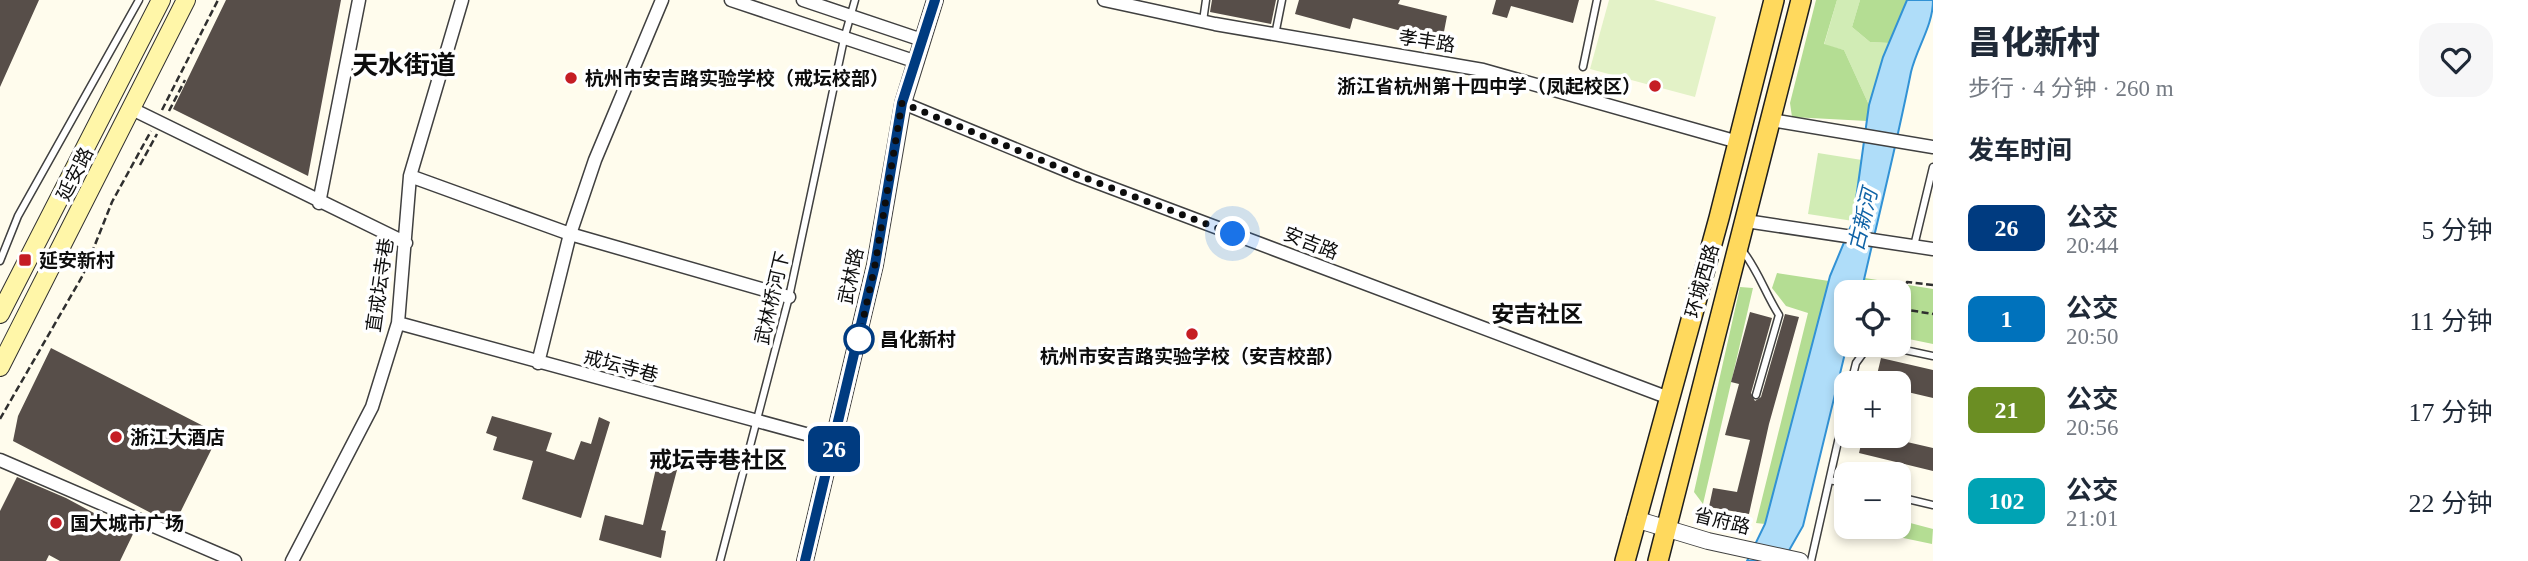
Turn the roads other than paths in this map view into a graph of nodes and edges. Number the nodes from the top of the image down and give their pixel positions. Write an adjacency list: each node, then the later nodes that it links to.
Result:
1 (139, 0): 38 (lane)
2 (161, 0): 40 (main road, 延安路)
3 (186, 0): 25 (main road, 延安路)
4 (359, 0): 31 (street)
5 (462, 0): 30 (street, 直戒坛寺巷)
6 (662, 0): 33 (street)
7 (732, 0): 20 (street)
8 (803, 0): 17 (street)
9 (855, 0): 17 (lane, 武林桥河下)
10 (935, 0): 21 (street, 武林路)
11 (1104, 0): 18 (street, 孝丰路)
12 (1206, 0): 18 (lane)
13 (1282, 0): 19 (lane)
14 (1597, 0): 23 (lane)
15 (1774, 0): 27 (main road, 环城西路)
16 (1801, 0): 26 (main road, 环城西路)
17 (850, 18): 20 (lane, 武林桥河下); 21 (street)
18 (1203, 21): 19 (street, 孝丰路)
19 (1275, 35): 27 (street, 孝丰路)
20 (844, 39): 22 (street); 39 (lane, 武林桥河下)
21 (922, 40): 22 (street, 武林路)
22 (916, 62): 24 (street, 武林路)
23 (1583, 67)
24 (902, 103): 47 (street, 安吉路); 49 (street, 武林路)
25 (132, 109): 31 (street); 45 (main road, 延安路)
26 (1772, 120): 28 (street); 32 (main road, 环城西路)
27 (1738, 142): 47 (main road, 环城西路)
28 (1933, 147)
29 (1933, 166): 36 (lane)
30 (410, 176): 33 (street); 34 (street, 直戒坛寺巷)
31 (319, 203): 34 (street)
32 (1746, 221): 35 (main road, 环城西路); 36 (street)
33 (570, 234): 39 (street); 44 (street)
34 (406, 243): 41 (street, 直戒坛寺巷)
35 (1740, 246): 46 (lane); 57 (main road, 环城西路)
36 (1914, 246): 37 (street)
37 (1933, 249)
38 (0, 261)
39 (789, 297): 48 (lane, 武林桥河下)
40 (1, 310)
41 (398, 323): 44 (street, 戒坛寺巷); 59 (street, 直戒坛寺巷)
42 (1911, 351): 43 (lane)
43 (1933, 356)
44 (538, 363): 48 (street, 戒坛寺巷)
45 (0, 367)
46 (1756, 395)
47 (1669, 398): 56 (main road, 环城西路)
48 (757, 422): 49 (street, 戒坛寺巷); 60 (lane, 武林桥河下)
49 (835, 442): 61 (street, 武林路)
50 (1837, 448): 52 (lane)
51 (0, 460): 58 (street)
52 (1830, 480): 53 (lane); 65 (lane)
53 (1834, 481)
54 (1911, 500): 55 (lane)
55 (1933, 505)
56 (1634, 519): 57 (street, 省府路); 62 (main road, 环城西路)
57 (1667, 528): 63 (main road, 环城西路); 64 (street, 省府路)
58 (235, 561)
59 (292, 561)
60 (720, 561)
61 (805, 561)
62 (1625, 561)
63 (1658, 561)
64 (1800, 561)
65 (1811, 561)

